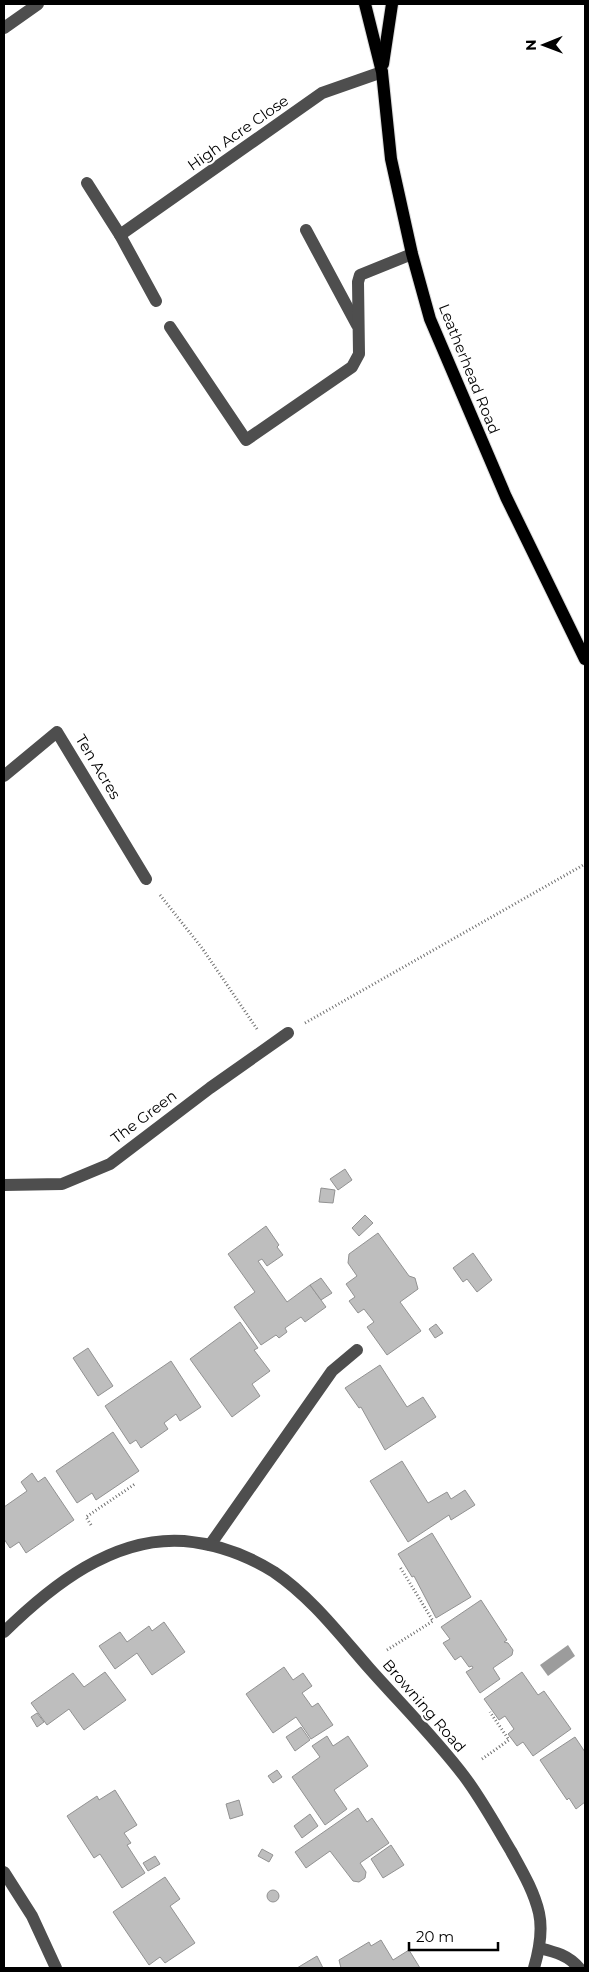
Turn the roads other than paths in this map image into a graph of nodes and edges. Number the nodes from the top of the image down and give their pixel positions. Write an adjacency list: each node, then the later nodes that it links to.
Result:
1 (38, 4): 4 (street)
2 (366, 4): 5 (main road)
3 (392, 4): 5 (main road)
4 (4, 28)
5 (382, 72): 8 (street, High Acre Close); 9 (main road, Leatherhead Road)
6 (87, 183): 8 (street)
7 (306, 230): 12 (street)
8 (120, 236): 10 (street)
9 (412, 254): 12 (street); 13 (main road, Leatherhead Road)
10 (156, 301)
11 (170, 327): 12 (street)
12 (358, 327)
13 (585, 660)
14 (4, 776): 15 (street, Ten Acres)
15 (146, 879)
16 (288, 1033): 17 (street, The Green)
17 (4, 1186)
18 (357, 1350): 19 (street)
19 (210, 1545): 20 (street, Browning Road); 22 (street, Browning Road)
20 (4, 1632)
21 (4, 1872): 23 (street)
22 (539, 1948): 24 (street, Browning Road); 25 (street)
23 (56, 1968)
24 (534, 1968)
25 (579, 1968)

